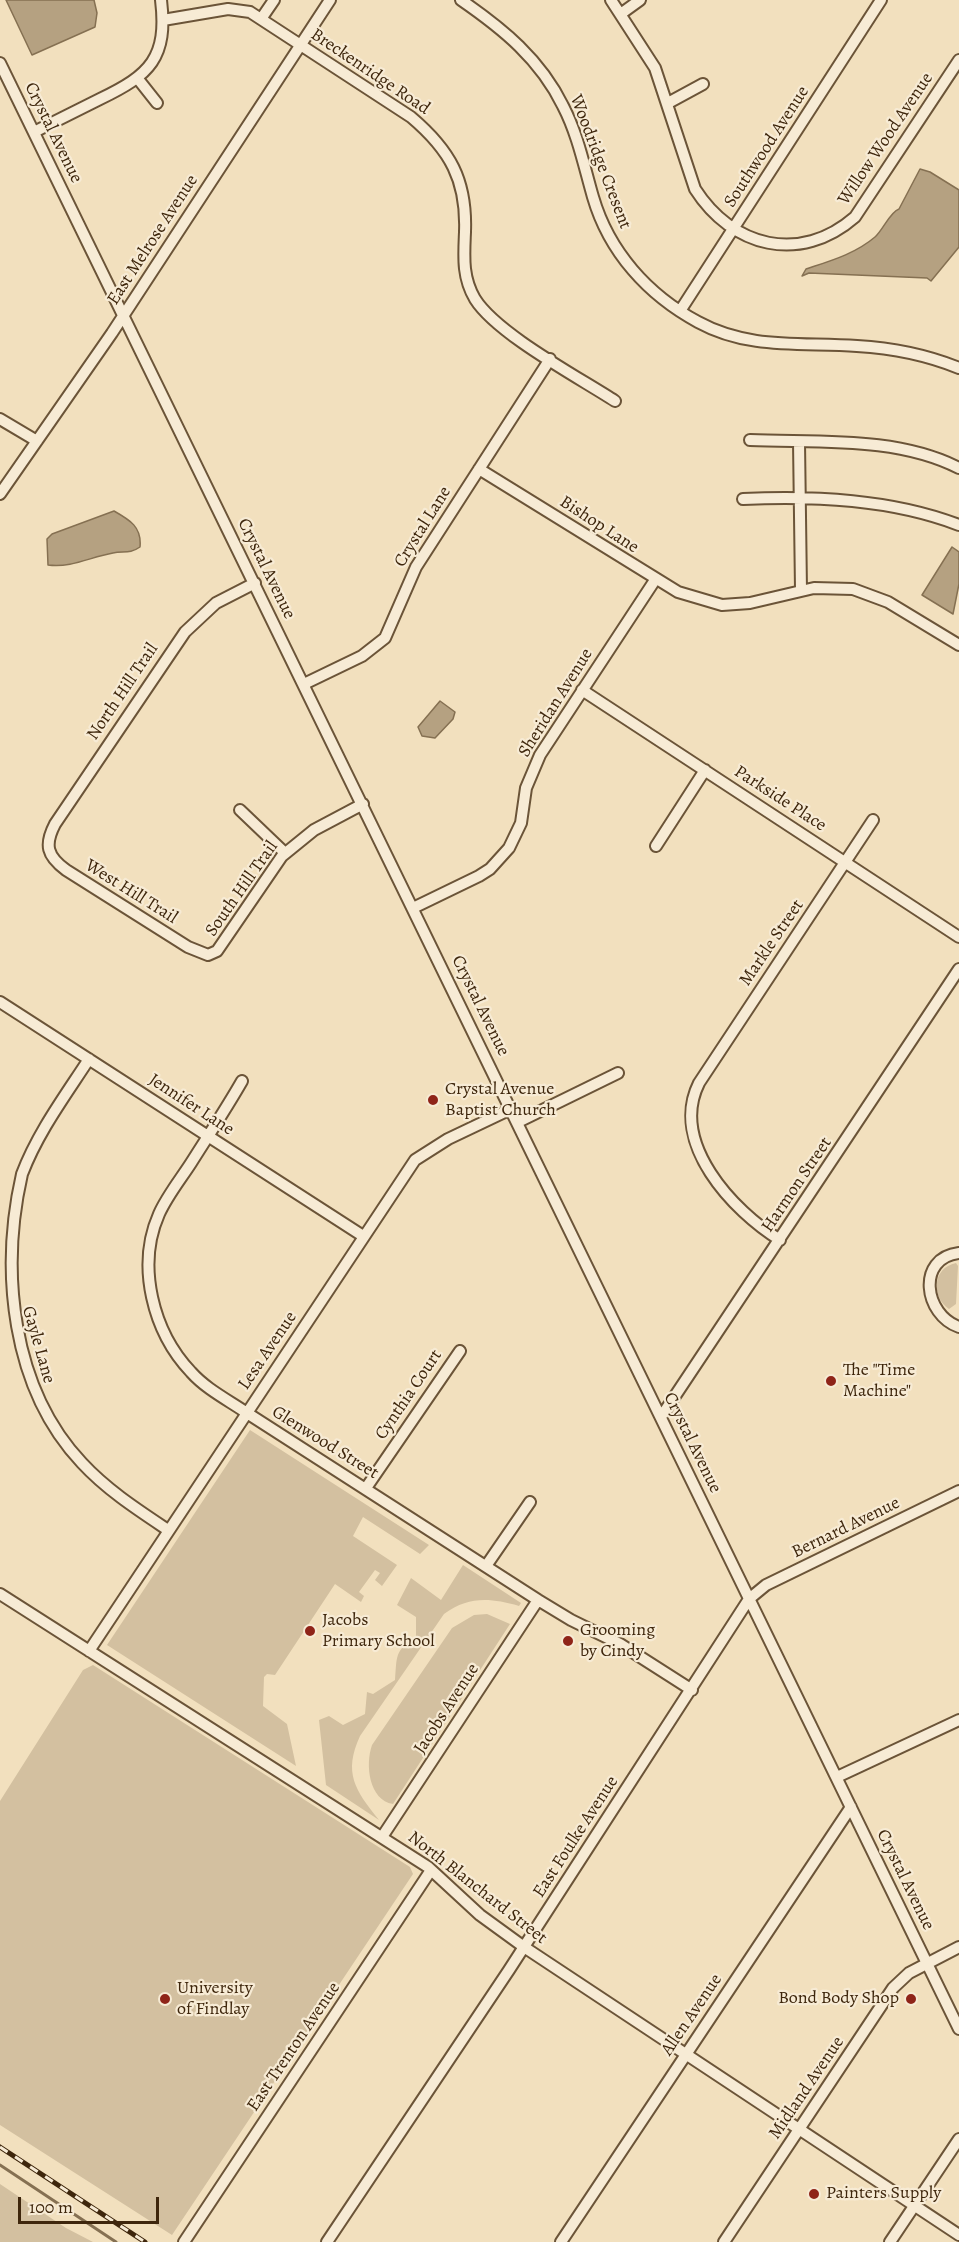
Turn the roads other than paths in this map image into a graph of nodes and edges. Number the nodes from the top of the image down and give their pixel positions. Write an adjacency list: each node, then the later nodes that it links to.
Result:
1 (161, 0): 10 (street)
2 (274, 0): 9 (street)
3 (330, 0): 11 (street, East Melrose Avenue)
4 (461, 0): 20 (street, Woodridge Cresent)
5 (611, 0): 8 (street, Willow Wood Avenue)
6 (640, 0): 8 (street)
7 (881, 0): 19 (street, Southwood Avenue)
8 (622, 14): 17 (street, Willow Wood Avenue)
9 (261, 18): 10 (street, Breckenridge Road); 11 (street, Breckenridge Road)
10 (163, 20): 14 (street)
11 (300, 45): 21 (street, East Melrose Avenue); 22 (street, Breckenridge Road)
12 (959, 60): 19 (street, Willow Wood Avenue)
13 (1, 66): 18 (street, Crystal Avenue)
14 (138, 79): 16 (street); 18 (street)
15 (703, 84): 17 (street)
16 (157, 103)
17 (668, 103): 19 (street, Willow Wood Avenue)
18 (34, 132): 21 (street, Crystal Avenue)
19 (733, 229): 20 (street, Southwood Avenue)
20 (680, 311): 23 (street, Woodridge Cresent)
21 (124, 315): 27 (street, East Melrose Avenue); 36 (street, Crystal Avenue)
22 (550, 359): 24 (street, Breckenridge Road); 30 (street, Crystal Lane)
23 (959, 368)
24 (615, 401)
25 (0, 419): 27 (street)
26 (750, 440): 28 (street)
27 (36, 441): 31 (street, East Melrose Avenue)
28 (799, 442): 29 (street); 32 (street)
29 (959, 468)
30 (479, 469): 35 (street, Bishop Lane); 39 (street, Crystal Lane)
31 (0, 495)
32 (799, 497): 33 (street); 34 (street); 37 (street)
33 (743, 499)
34 (959, 525)
35 (655, 580): 37 (street, Bishop Lane); 40 (street, Sheridan Avenue)
36 (255, 583): 39 (street, Crystal Avenue); 45 (street, North Hill Trail)
37 (801, 590): 38 (street)
38 (959, 645)
39 (304, 684): 42 (street, Crystal Avenue)
40 (582, 690): 41 (street, Parkside Place); 49 (street, Sheridan Avenue)
41 (705, 770): 46 (street); 48 (street, Parkside Place)
42 (363, 804): 47 (street, South Hill Trail); 49 (street, Crystal Avenue)
43 (240, 810): 47 (street)
44 (873, 820): 48 (street, Markle Street)
45 (47, 845): 51 (street, West Hill Trail)
46 (656, 846)
47 (285, 853): 51 (street, South Hill Trail)
48 (845, 862): 50 (street, Parkside Place); 61 (street, Markle Street)
49 (413, 908): 57 (street, Crystal Avenue)
50 (959, 937)
51 (208, 955)
52 (959, 969): 61 (street, Harmon Street)
53 (0, 1002): 54 (street, Jennifer Lane)
54 (89, 1059): 59 (street, Jennifer Lane); 70 (street, Gayle Lane)
55 (618, 1073): 58 (street)
56 (242, 1081): 59 (street, Glenwood Street)
57 (511, 1109): 58 (street, Crystal Avenue); 60 (street, Lesa Avenue)
58 (518, 1122): 66 (street, Crystal Avenue)
59 (208, 1136): 60 (street, Jennifer Lane); 65 (street, Glenwood Street)
60 (363, 1236): 65 (street, Lesa Avenue)
61 (780, 1240): 66 (street, Harmon Street)
62 (959, 1253): 63 (street)
63 (959, 1327)
64 (460, 1351): 67 (street, Cynthia Court)
65 (247, 1413): 67 (street, Glenwood Street); 70 (street, Lesa Avenue)
66 (661, 1417): 73 (street, Crystal Avenue)
67 (366, 1488): 71 (street, Glenwood Street)
68 (959, 1491): 73 (street, Bernard Avenue)
69 (530, 1503): 71 (street)
70 (168, 1530): 75 (street, Lesa Avenue)
71 (486, 1566): 74 (street, Glenwood Street)
72 (0, 1594): 75 (street, North Blanchard Street)
73 (750, 1599): 76 (street, East Foulke Avenue); 78 (street, Crystal Avenue)
74 (538, 1600): 76 (street, Glenwood Street); 80 (street, Jacobs Avenue)
75 (89, 1651): 80 (street, North Blanchard Street)
76 (692, 1690): 82 (street, East Foulke Avenue)
77 (959, 1720): 78 (street)
78 (837, 1777): 79 (street, Crystal Avenue)
79 (851, 1807): 84 (street, Crystal Avenue); 86 (street, Allen Avenue)
80 (382, 1837): 81 (street, North Blanchard Street)
81 (431, 1870): 82 (street, North Blanchard Street); 91 (street, East Trenton Avenue)
82 (524, 1947): 86 (street, North Blanchard Street); 92 (street, East Foulke Avenue)
83 (959, 1947): 84 (street, Midland Avenue)
84 (927, 1963): 85 (street, Crystal Avenue); 87 (street, Midland Avenue)
85 (959, 2029)
86 (685, 2055): 87 (street, North Blanchard Street); 93 (street, Allen Avenue)
87 (799, 2130): 89 (street, North Blanchard Street); 94 (street, Midland Avenue)
88 (959, 2139): 89 (street)
89 (914, 2206): 90 (street, North Blanchard Street); 95 (street)
90 (959, 2235)
91 (184, 2242)
92 (327, 2242)
93 (561, 2242)
94 (724, 2242)
95 (890, 2242)

